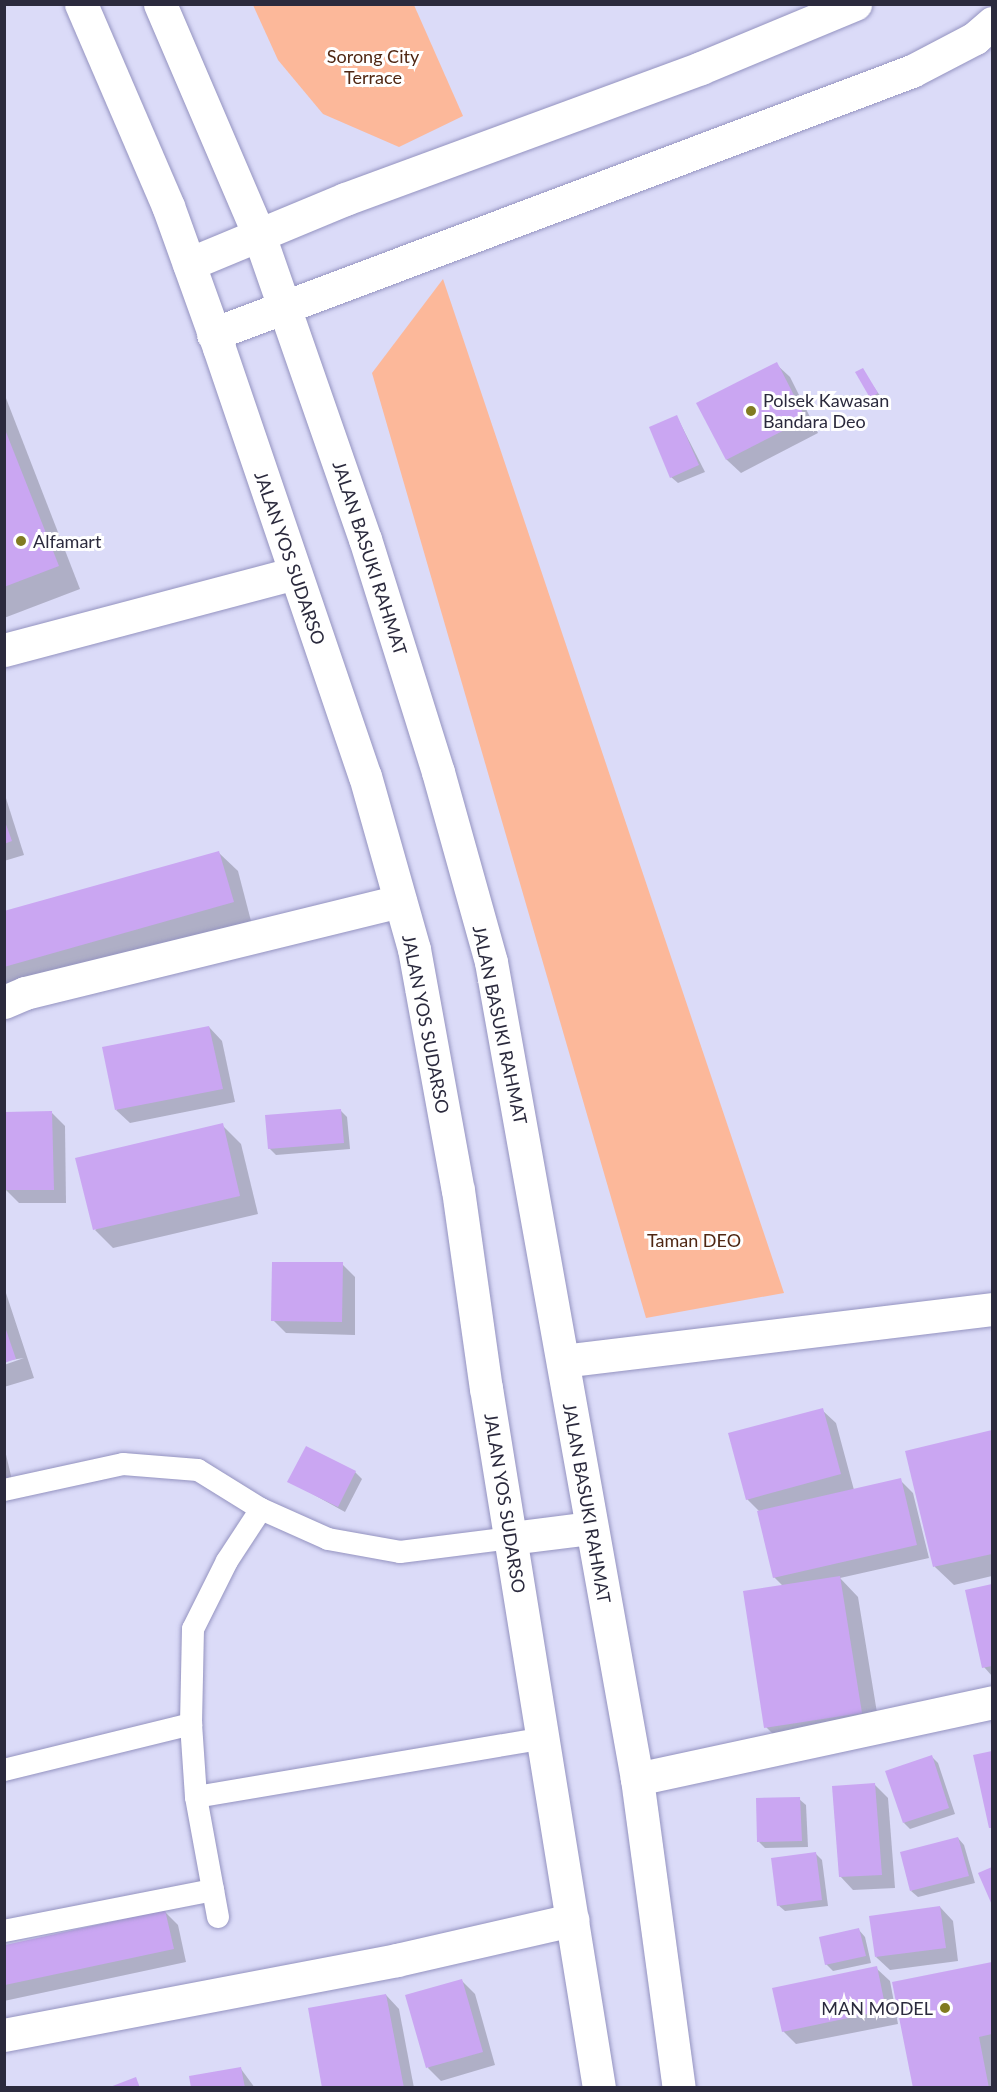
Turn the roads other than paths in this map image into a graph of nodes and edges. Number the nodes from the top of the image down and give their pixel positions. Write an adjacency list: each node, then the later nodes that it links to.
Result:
1 (81, 4): 6 (main road, JALAN YOS SUDARSO)
2 (160, 4): 5 (main road, JALAN BASUKI RAHMAT)
3 (855, 4): 5 (main road)
4 (993, 23): 7 (main road)
5 (259, 235): 6 (main road); 7 (main road, JALAN BASUKI RAHMAT)
6 (189, 264): 8 (main road, JALAN YOS SUDARSO)
7 (284, 307): 8 (main road); 14 (main road, JALAN BASUKI RAHMAT)
8 (213, 334): 9 (main road, JALAN YOS SUDARSO)
9 (295, 573): 10 (main road); 11 (main road, JALAN YOS SUDARSO)
10 (4, 650)
11 (400, 901): 12 (main road); 18 (main road, JALAN YOS SUDARSO)
12 (4, 1002)
13 (993, 1309): 14 (main road)
14 (562, 1361): 17 (main road, JALAN BASUKI RAHMAT)
15 (4, 1490): 16 (lane)
16 (261, 1509): 18 (lane); 20 (lane)
17 (591, 1528): 18 (main road); 23 (main road, JALAN BASUKI RAHMAT)
18 (511, 1538): 21 (main road, JALAN YOS SUDARSO)
19 (993, 1702): 23 (main road)
20 (190, 1724): 22 (lane); 24 (lane)
21 (543, 1738): 24 (lane); 27 (main road, JALAN YOS SUDARSO)
22 (4, 1770)
23 (637, 1779): 31 (main road, JALAN BASUKI RAHMAT)
24 (196, 1797): 25 (lane)
25 (213, 1890): 26 (lane); 28 (lane)
26 (218, 1917)
27 (572, 1920): 29 (main road); 30 (main road, JALAN YOS SUDARSO)
28 (4, 1931)
29 (4, 2035)
30 (599, 2088)
31 (679, 2088)

